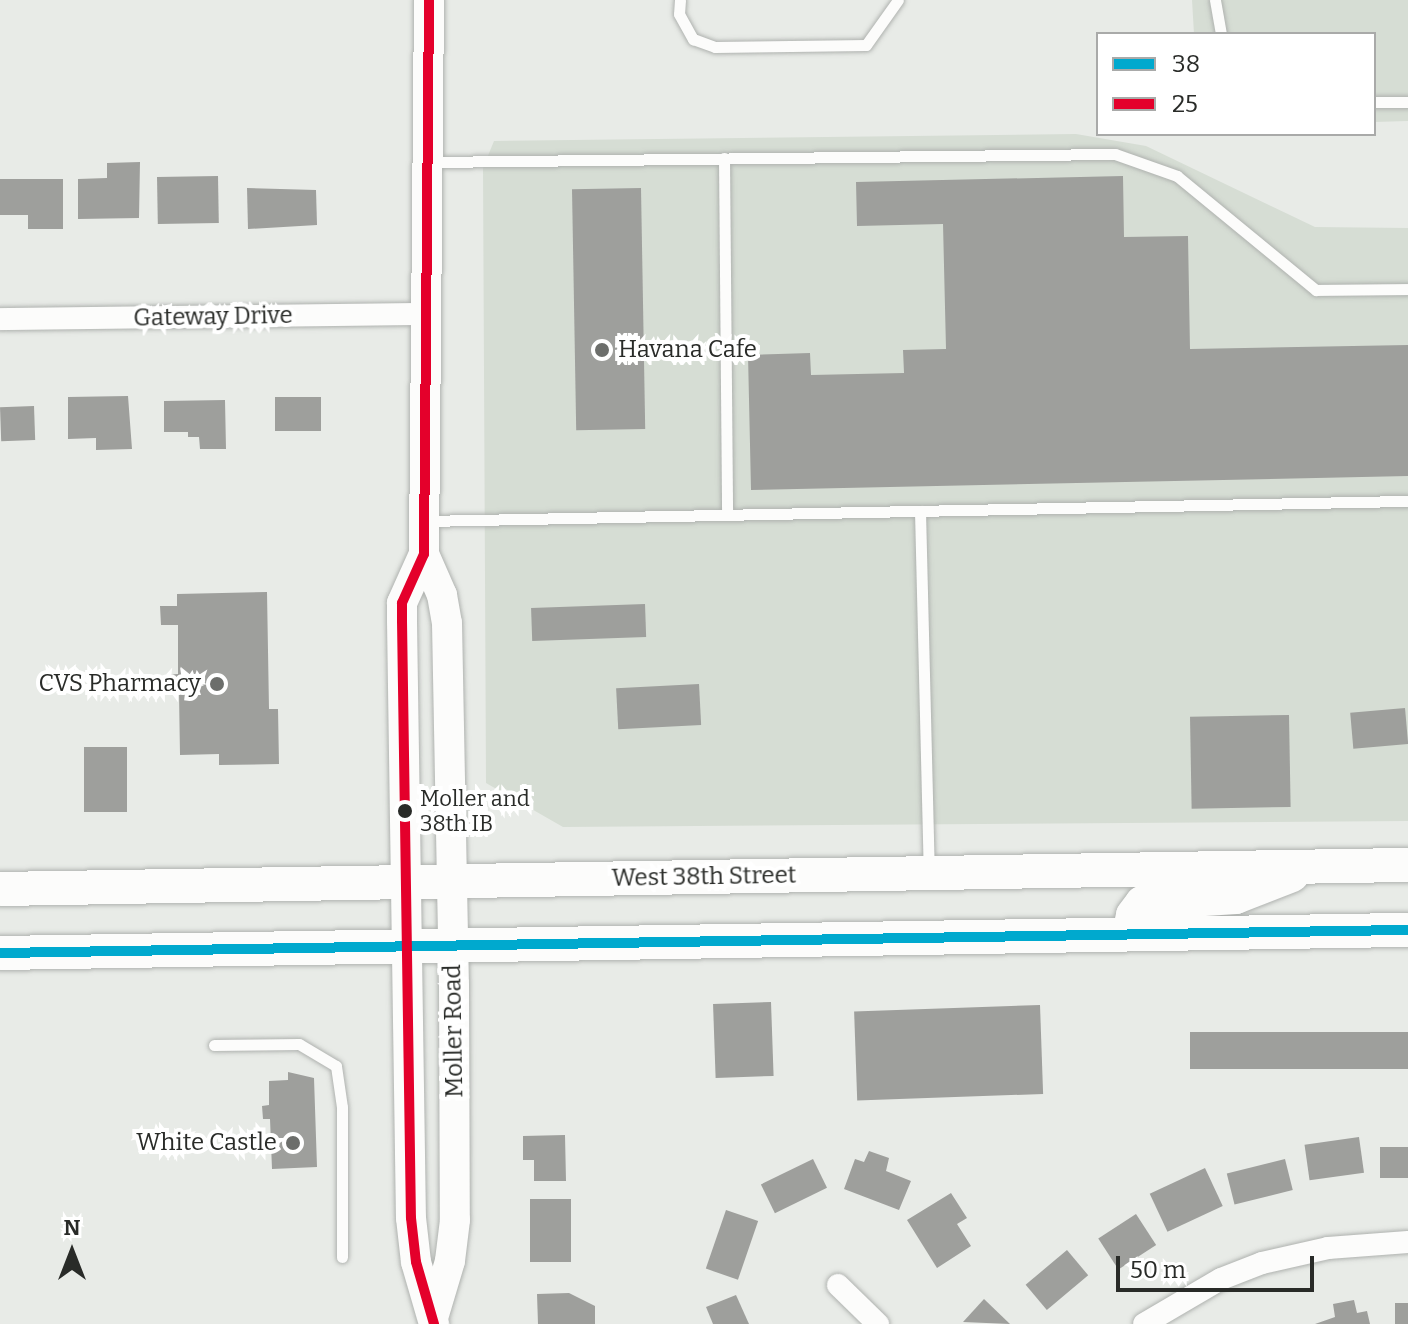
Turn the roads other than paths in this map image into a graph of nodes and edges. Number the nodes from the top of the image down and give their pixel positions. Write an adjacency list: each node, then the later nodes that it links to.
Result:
1 (429, 0): 9 (main road, Moller Road)
2 (680, 0): 3 (lane)
3 (898, 0)
4 (1215, 0): 5 (lane)
5 (1221, 32)
6 (1376, 102): 7 (lane)
7 (1408, 102)
8 (724, 158): 9 (lane); 10 (lane); 15 (lane)
9 (429, 162): 11 (main road, Moller Road)
10 (1408, 289)
11 (426, 314): 12 (street, Gateway Drive); 16 (main road, Moller Road)
12 (0, 319)
13 (1408, 501): 14 (lane)
14 (920, 511): 15 (lane); 20 (lane)
15 (727, 515): 16 (lane)
16 (425, 521): 17 (main road, Moller Road)
17 (424, 554): 21 (main road, Moller Road); 22 (main road, Moller Road)
18 (1408, 865): 19 (main road, West 38th Street)
19 (1311, 867): 20 (main road, West 38th Street); 25 (main road)
20 (929, 873): 21 (main road, West 38th Street)
21 (451, 881): 22 (main road, West 38th Street); 26 (main road, Moller Road)
22 (405, 882): 23 (main road, West 38th Street); 27 (main road, Moller Road)
23 (0, 889)
24 (1402, 928): 25 (main road)
25 (1129, 934): 26 (main road)
26 (453, 946): 27 (main road); 33 (main road, Moller Road)
27 (405, 947): 28 (main road); 33 (main road, Moller Road)
28 (0, 953)
29 (214, 1045): 31 (lane)
30 (1408, 1242): 35 (street)
31 (342, 1257)
32 (838, 1285): 34 (street)
33 (434, 1321)
34 (878, 1324)
35 (1144, 1324)

